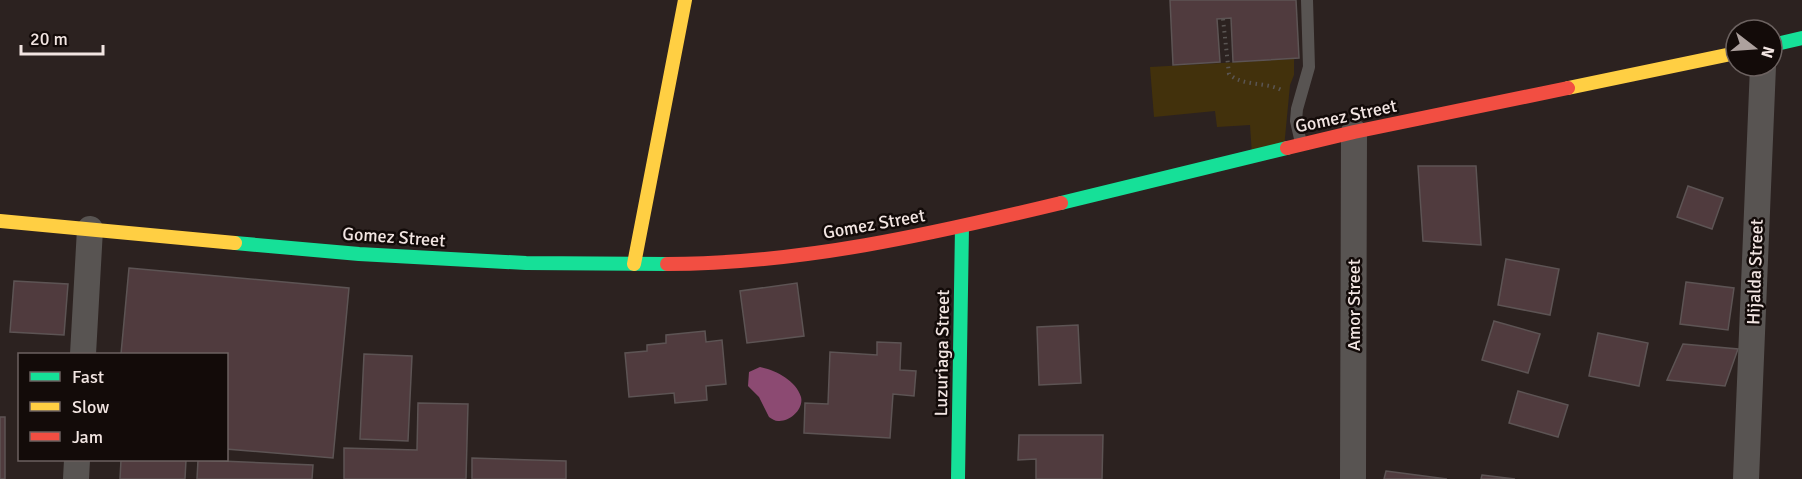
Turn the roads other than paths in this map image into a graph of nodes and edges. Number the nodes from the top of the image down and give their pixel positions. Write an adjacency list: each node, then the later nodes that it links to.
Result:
1 (685, 0): 12 (street)
2 (1307, 0): 8 (lane)
3 (1802, 38): 4 (street)
4 (1784, 42)
5 (1724, 55): 7 (street, Gomez Street)
6 (1763, 78): 18 (street, Hijalda Street)
7 (1354, 132): 8 (street, Gomez Street); 17 (street, Amor Street)
8 (1301, 144): 10 (street, Gomez Street)
9 (0, 221): 11 (street, Gomez Street)
10 (962, 227): 12 (street, Gomez Street); 16 (street, Luzuriaga Street)
11 (90, 229): 12 (street, Gomez Street); 13 (street)
12 (634, 264)
13 (83, 353)
14 (77, 461): 15 (street)
15 (76, 479)
16 (958, 479)
17 (1353, 479)
18 (1746, 479)

